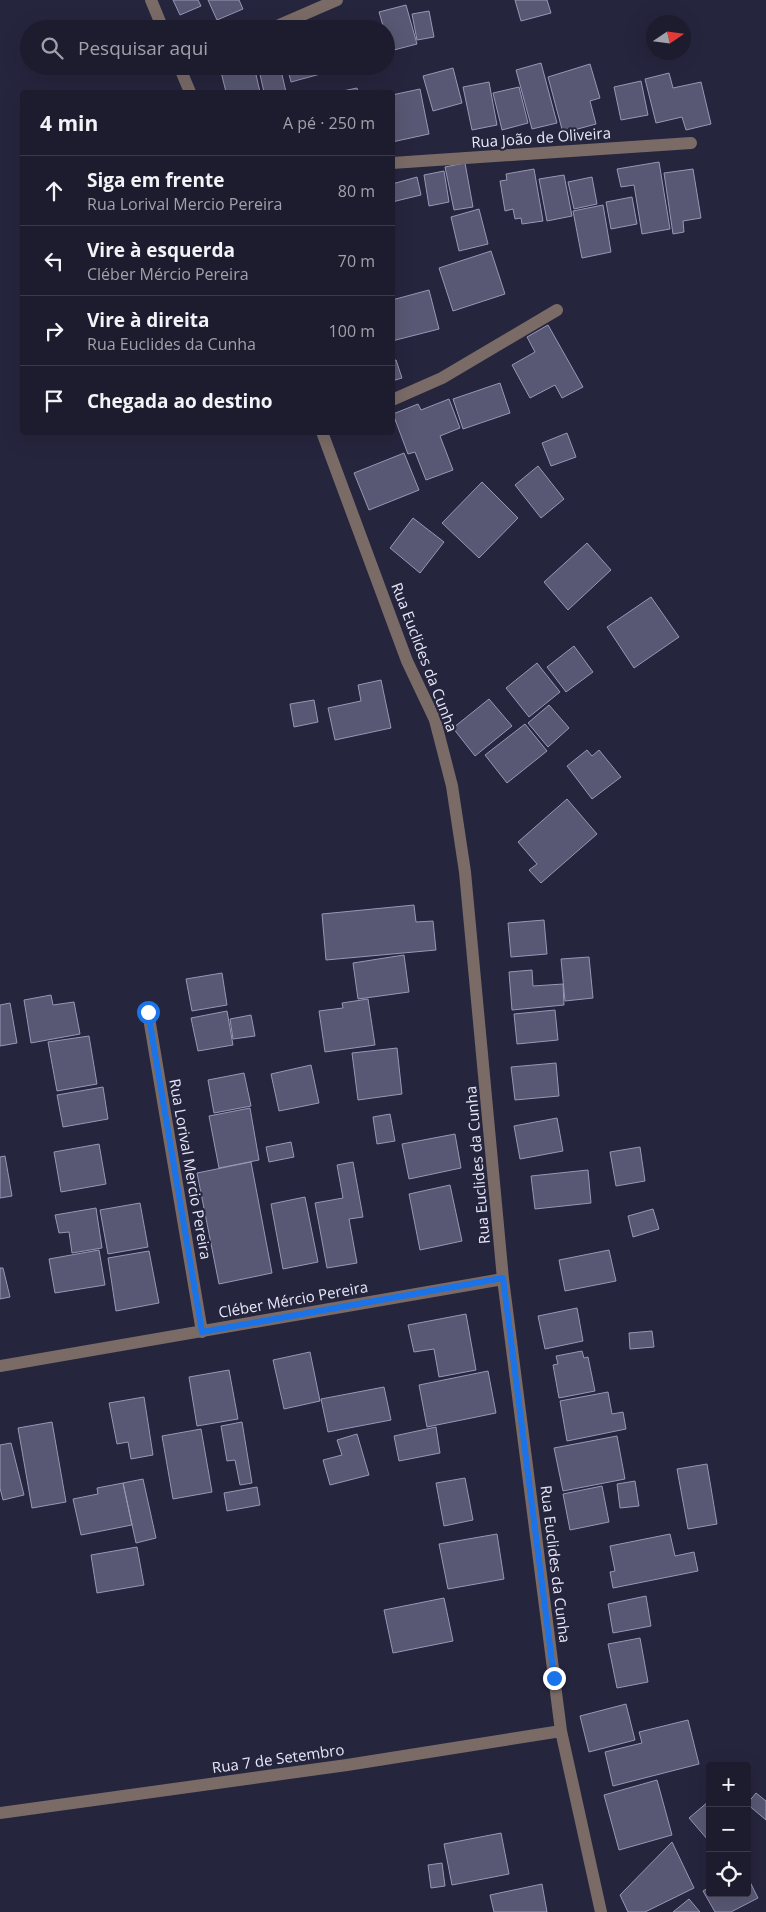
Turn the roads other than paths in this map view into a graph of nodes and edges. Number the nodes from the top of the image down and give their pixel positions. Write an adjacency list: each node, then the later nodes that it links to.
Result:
1 (151, 0): 3 (street)
2 (337, 0): 4 (street)
3 (159, 20)
4 (291, 20)
5 (183, 75): 6 (street)
6 (189, 90)
7 (691, 143): 8 (street, Rua João de Oliveira)
8 (395, 163)
9 (558, 310): 10 (street)
10 (395, 399)
11 (323, 435): 13 (street, Rua Euclides da Cunha)
12 (148, 1012): 14 (street, Rua Lorival Mercio Pereira)
13 (503, 1278): 14 (street, Cléber Mércio Pereira); 16 (street, Rua Euclides da Cunha)
14 (202, 1332): 15 (street, Cléber Mércio Pereira)
15 (0, 1366)
16 (561, 1731): 17 (street, Rua 7 de Setembro); 18 (street, Rua Euclides da Cunha)
17 (0, 1813)
18 (601, 1912)

